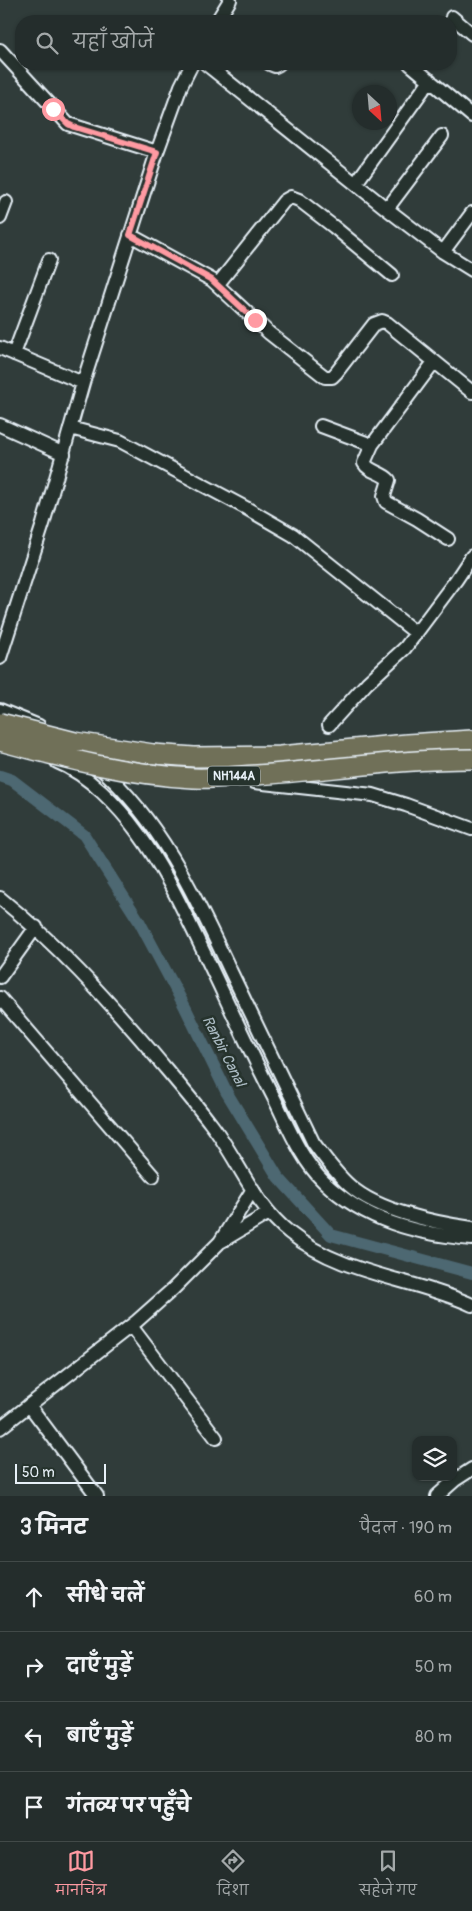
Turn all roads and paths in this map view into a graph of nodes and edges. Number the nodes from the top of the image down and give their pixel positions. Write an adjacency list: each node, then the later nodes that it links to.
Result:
1 (230, 0): 2 (street)
2 (221, 15)
3 (457, 21): 4 (street)
4 (472, 34)
5 (0, 50): 6 (street)
6 (15, 66)
7 (18, 70): 14 (street)
8 (189, 70): 14 (street)
9 (214, 70): 15 (street)
10 (418, 70): 11 (street)
11 (430, 80): 12 (street); 15 (street)
12 (472, 116)
13 (442, 136): 17 (street)
14 (157, 152): 20 (street)
15 (356, 183): 17 (street)
16 (6, 202): 19 (street)
17 (387, 209): 21 (street)
18 (472, 213): 21 (street)
19 (0, 218)
20 (130, 235): 25 (street); 29 (street)
21 (443, 252): 23 (street)
22 (49, 260): 27 (street)
23 (472, 270)
24 (392, 276): 25 (street)
25 (218, 284): 28 (street)
26 (0, 348): 27 (street)
27 (14, 354): 29 (street)
28 (434, 362): 30 (street); 34 (street)
29 (83, 383): 33 (street)
30 (472, 392)
31 (0, 425): 35 (street)
32 (321, 426): 34 (street)
33 (70, 428): 35 (street); 38 (street)
34 (372, 446): 36 (street)
35 (64, 454): 39 (street)
36 (448, 539)
37 (470, 563): 38 (street)
38 (416, 633): 42 (street)
39 (0, 658)
40 (0, 710): 48 (street)
41 (0, 723): 43 (highway, NH144A, bridge)
42 (329, 725)
43 (472, 740)
44 (0, 741): 46 (highway, NH144A, bridge)
45 (0, 748): 47 (street)
46 (472, 758)
47 (51, 760): 48 (street); 58 (street)
48 (100, 769): 49 (street); 57 (street)
49 (472, 829)
50 (0, 898): 51 (street)
51 (36, 927): 52 (street); 55 (street)
52 (0, 977)
53 (0, 998): 54 (street)
54 (153, 1176)
55 (253, 1189): 56 (street); 59 (street)
56 (269, 1213): 59 (street); 60 (street)
57 (472, 1228)
58 (472, 1239)
59 (220, 1242): 61 (street)
60 (472, 1305)
61 (130, 1326): 62 (street); 64 (street)
62 (29, 1405): 63 (street); 66 (street)
63 (0, 1428)
64 (216, 1438)
65 (472, 1469): 67 (street)
66 (97, 1496)
67 (437, 1496)

